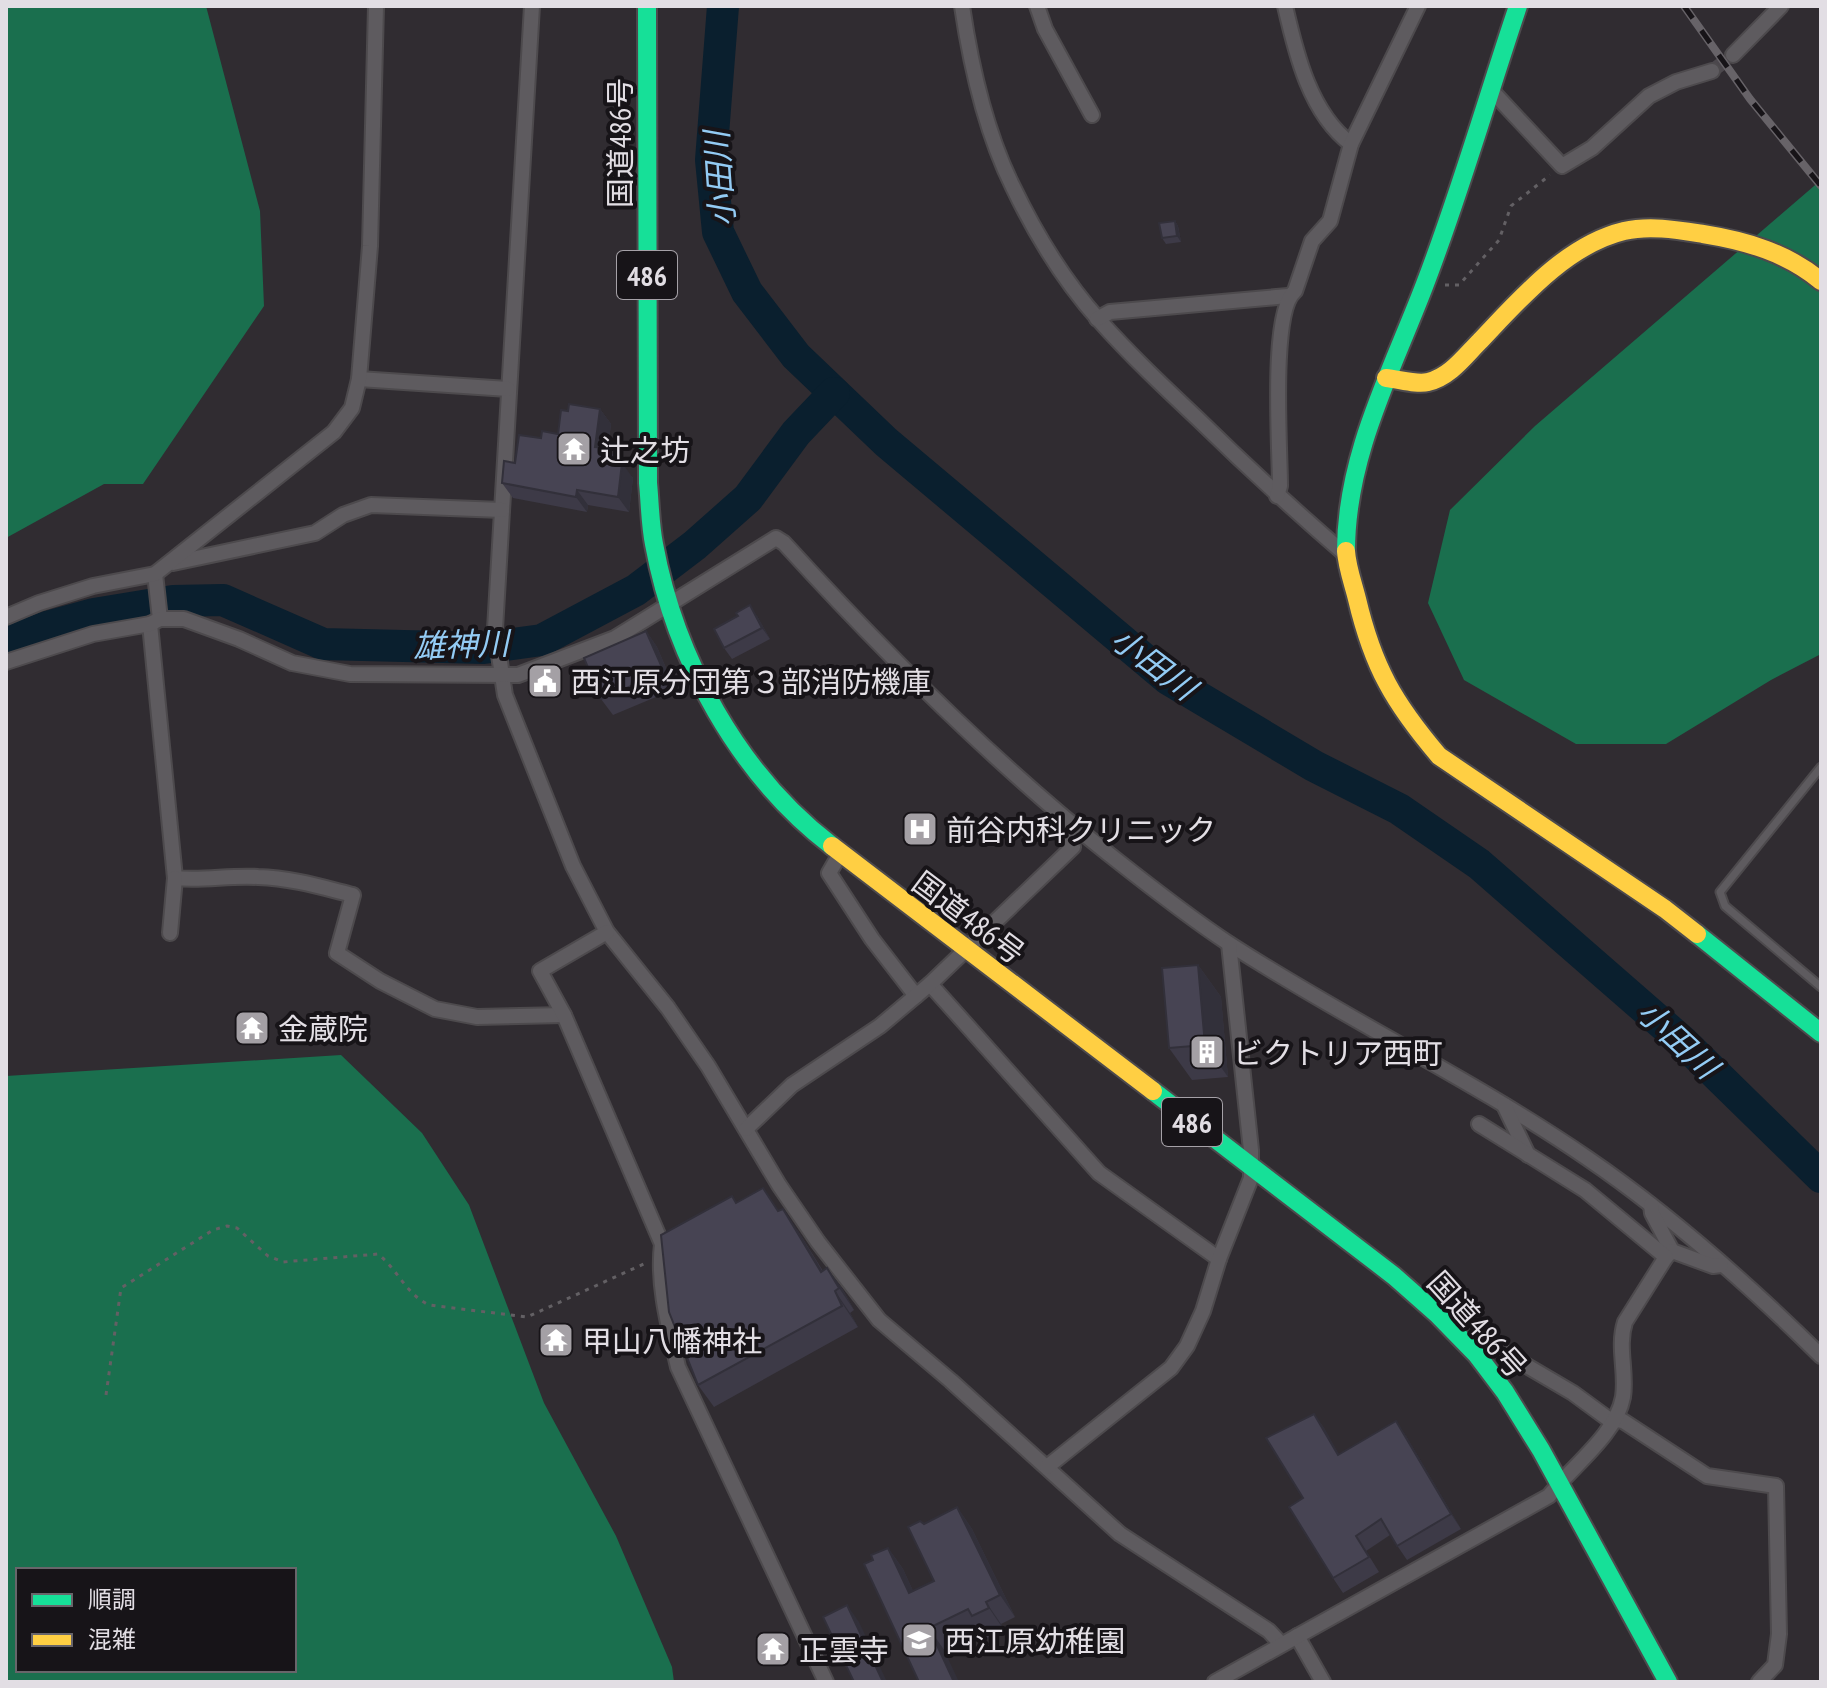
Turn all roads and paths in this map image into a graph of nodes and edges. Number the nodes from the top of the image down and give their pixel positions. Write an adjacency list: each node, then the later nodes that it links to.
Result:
1 (376, 6): 21 (street)
2 (532, 6): 22 (street)
3 (647, 6): 28 (main road, 国道486号 / 486)
4 (962, 6): 19 (street)
5 (1037, 6): 13 (street)
6 (1285, 6): 14 (street)
7 (1418, 6): 14 (street)
8 (1518, 6): 12 (main road)
9 (1781, 6): 10 (street)
10 (1733, 55)
11 (1712, 71): 15 (street)
12 (1492, 91): 15 (street); 17 (main road)
13 (1092, 115)
14 (1351, 144): 18 (street)
15 (1562, 166): 17 (path)
16 (1821, 281): 20 (main road)
17 (1426, 282): 20 (main road)
18 (1288, 296): 19 (street); 23 (street)
19 (1097, 319): 23 (street)
20 (1386, 378): 25 (main road)
21 (359, 379): 22 (street); 26 (street)
22 (508, 389): 24 (street)
23 (1277, 496): 25 (street)
24 (502, 510): 26 (street); 32 (street)
25 (1346, 555): 47 (main road)
26 (170, 563): 27 (street)
27 (156, 576): 29 (street); 30 (street)
28 (669, 602): 32 (street); 36 (street); 37 (main road, 国道486号 / 486)
29 (6, 617)
30 (156, 618): 31 (street); 32 (street); 38 (street)
31 (6, 662)
32 (501, 671): 39 (street)
33 (1821, 767): 34 (lane)
34 (1812, 778): 35 (lane); 44 (lane)
35 (1821, 786)
36 (1068, 821): 41 (street); 42 (street)
37 (840, 854): 42 (main road, 国道486号 / 486); 45 (street)
38 (175, 878): 40 (street); 46 (street)
39 (607, 932): 46 (street); 50 (street)
40 (170, 933)
41 (1229, 944): 48 (street); 52 (street)
42 (966, 949): 43 (street); 52 (main road, 国道486号 / 486)
43 (930, 984): 45 (street); 56 (street)
44 (1821, 987)
45 (916, 996): 50 (street)
46 (564, 1015): 54 (street)
47 (1821, 1033)
48 (1504, 1105): 51 (street); 53 (street)
49 (1479, 1124): 51 (street)
50 (746, 1129): 62 (street)
51 (1528, 1156): 55 (street)
52 (1250, 1166): 56 (street); 59 (main road, 国道486号 / 486)
53 (1651, 1204): 55 (street); 57 (street)
54 (666, 1246): 60 (path); 66 (street)
55 (1669, 1254): 57 (street); 61 (street)
56 (1219, 1259): 62 (street)
57 (1724, 1265): 58 (street)
58 (1821, 1356)
59 (1478, 1357): 61 (street); 63 (main road, 国道486号 / 486)
60 (106, 1395)
61 (1615, 1419): 63 (street); 70 (street)
62 (1047, 1467): 65 (street)
63 (1559, 1482): 64 (street); 69 (main road, 国道486号 / 486)
64 (1297, 1636): 65 (street); 68 (street)
65 (1281, 1644): 67 (street)
66 (826, 1682)
67 (1215, 1682)
68 (1323, 1682)
69 (1668, 1682)
70 (1759, 1682)

